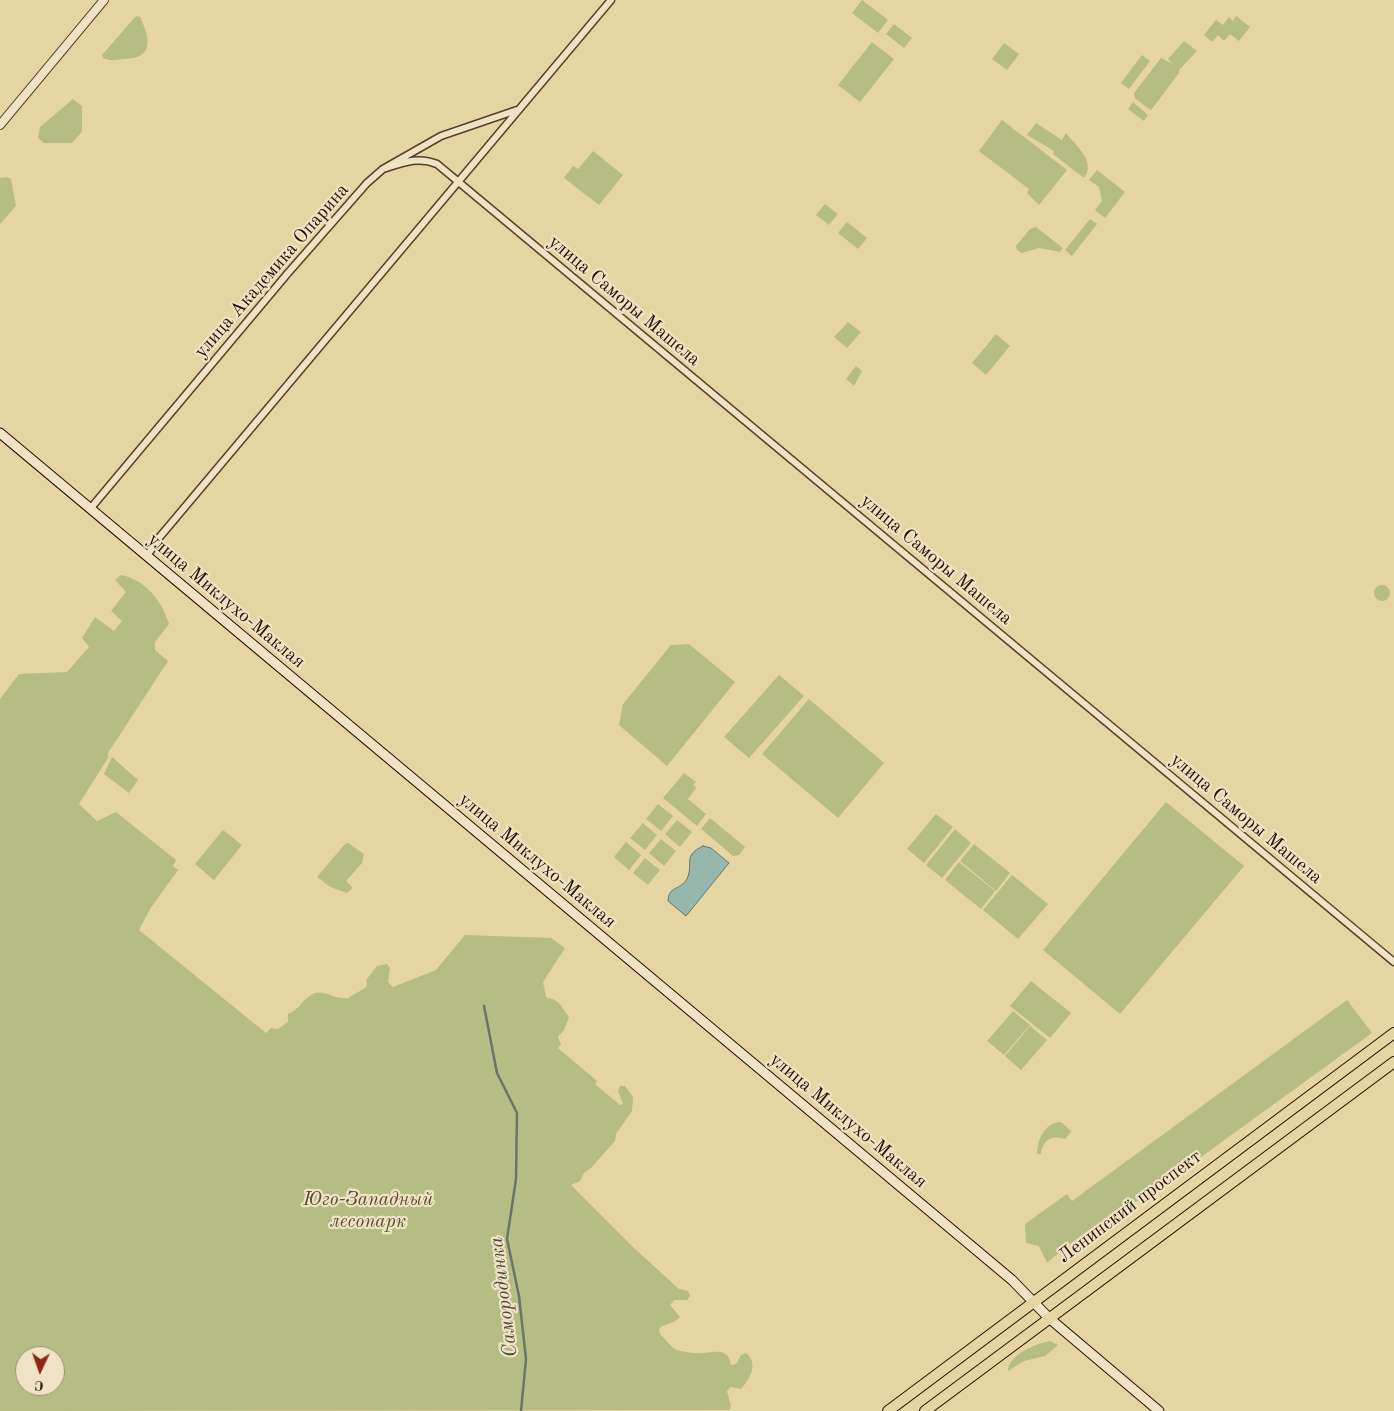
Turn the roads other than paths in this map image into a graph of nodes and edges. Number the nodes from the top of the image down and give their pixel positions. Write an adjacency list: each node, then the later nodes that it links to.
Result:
1 (104, 0): 4 (street)
2 (611, 0): 3 (street)
3 (518, 109): 5 (street, улица Академика Опарина); 6 (street)
4 (0, 125)
5 (383, 169): 6 (street, улица Саморы Машела); 8 (street, улица Академика Опарина)
6 (457, 182): 9 (street); 10 (street, улица Саморы Машела)
7 (0, 433): 8 (main road, улица Миклухо-Маклая)
8 (90, 509): 9 (main road, улица Миклухо-Маклая)
9 (147, 556): 13 (main road, улица Миклухо-Маклая)
10 (1394, 962)
11 (1394, 1033): 13 (main road, Ленинский проспект)
12 (1394, 1062): 14 (main road)
13 (1032, 1302): 14 (main road, улица Миклухо-Маклая); 15 (main road, Ленинский проспект)
14 (1049, 1318): 16 (main road); 17 (main road, улица Миклухо-Маклая)
15 (888, 1411)
16 (925, 1411)
17 (1158, 1411)

